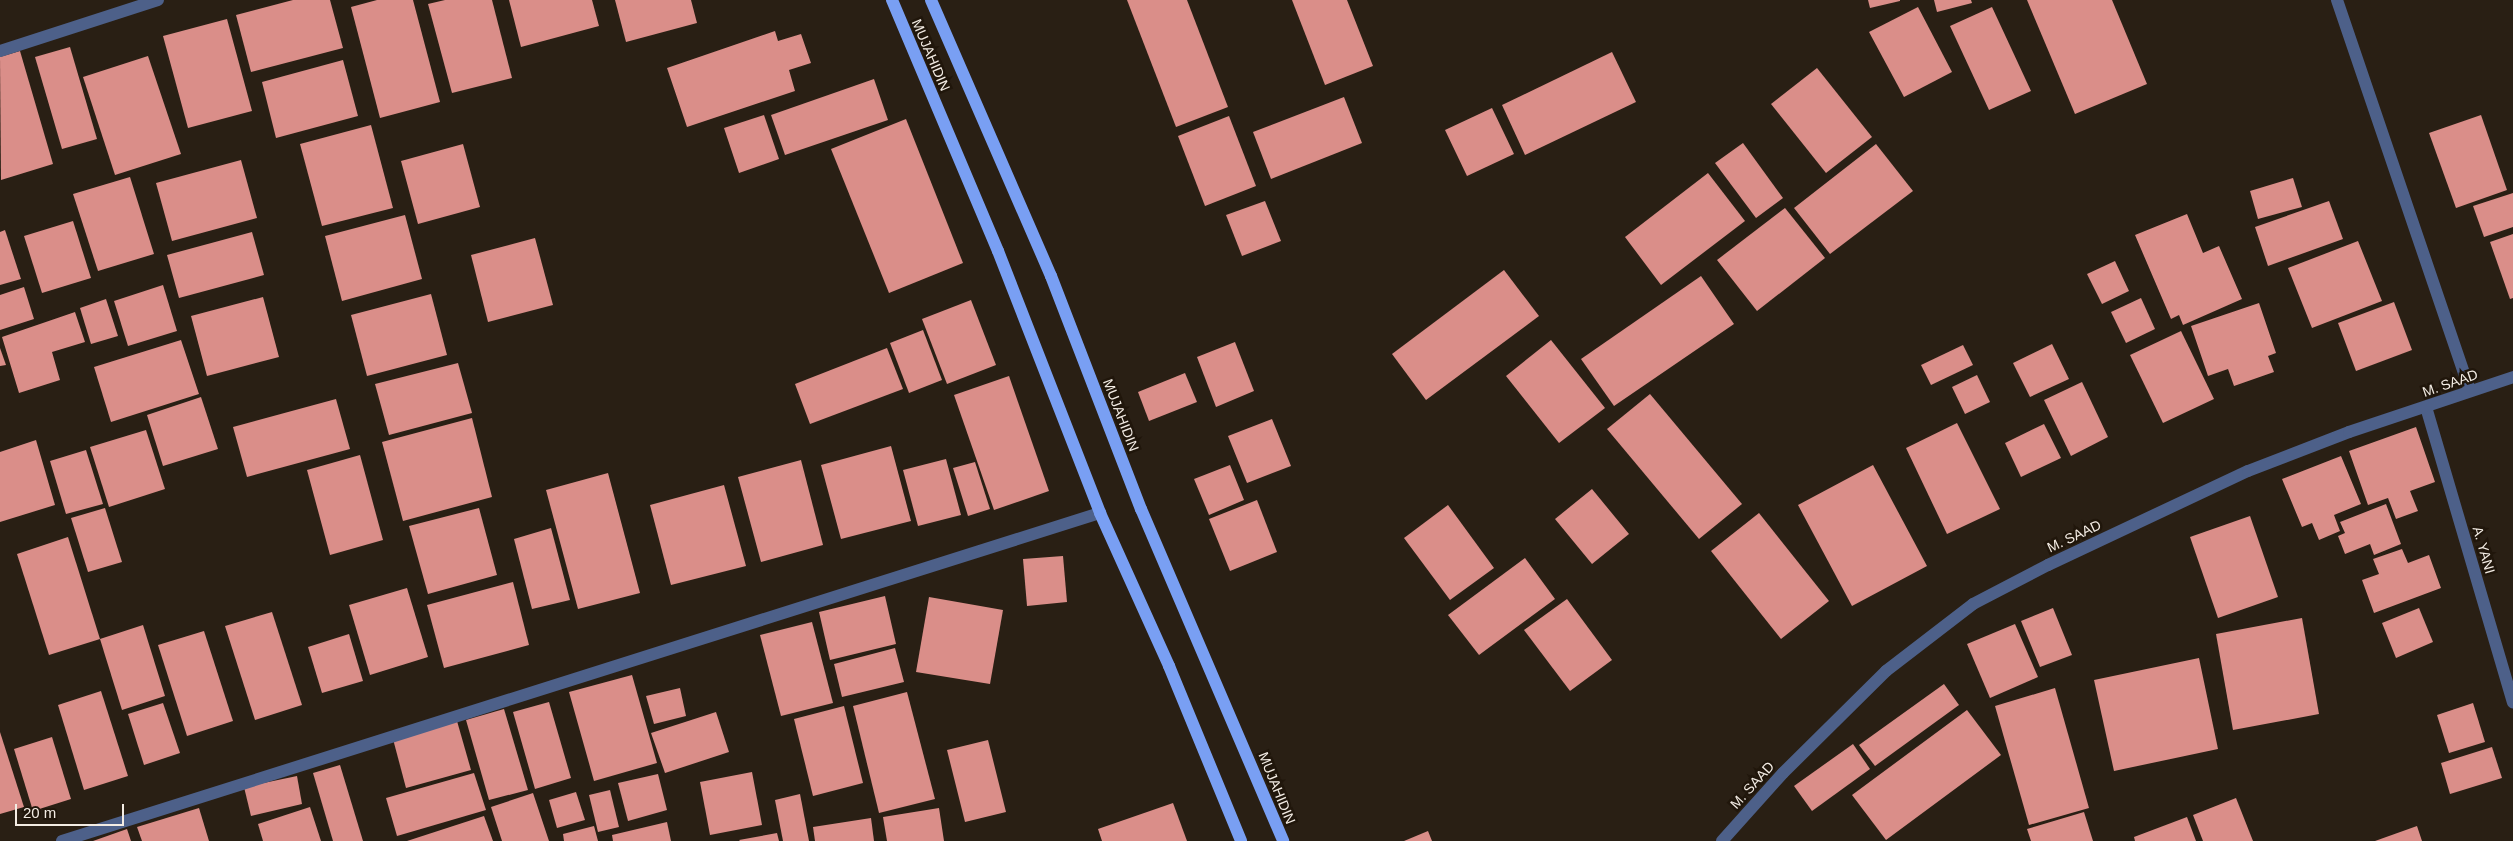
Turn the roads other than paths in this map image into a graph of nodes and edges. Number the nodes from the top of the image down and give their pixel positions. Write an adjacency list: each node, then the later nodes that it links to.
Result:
1 (158, 0): 5 (street)
2 (892, 0): 9 (main road, MUJAHIDIN)
3 (932, 0): 13 (main road, MUJAHIDIN)
4 (2336, 0): 7 (street)
5 (0, 51)
6 (2513, 377): 7 (street, M. SAAD)
7 (2470, 392): 8 (street, M. SAAD)
8 (2426, 407): 10 (street, A. YANI); 14 (street, M. SAAD)
9 (1100, 513): 11 (street); 12 (main road, MUJAHIDIN)
10 (2513, 702)
11 (62, 841)
12 (1241, 841)
13 (1283, 841)
14 (1722, 841)

